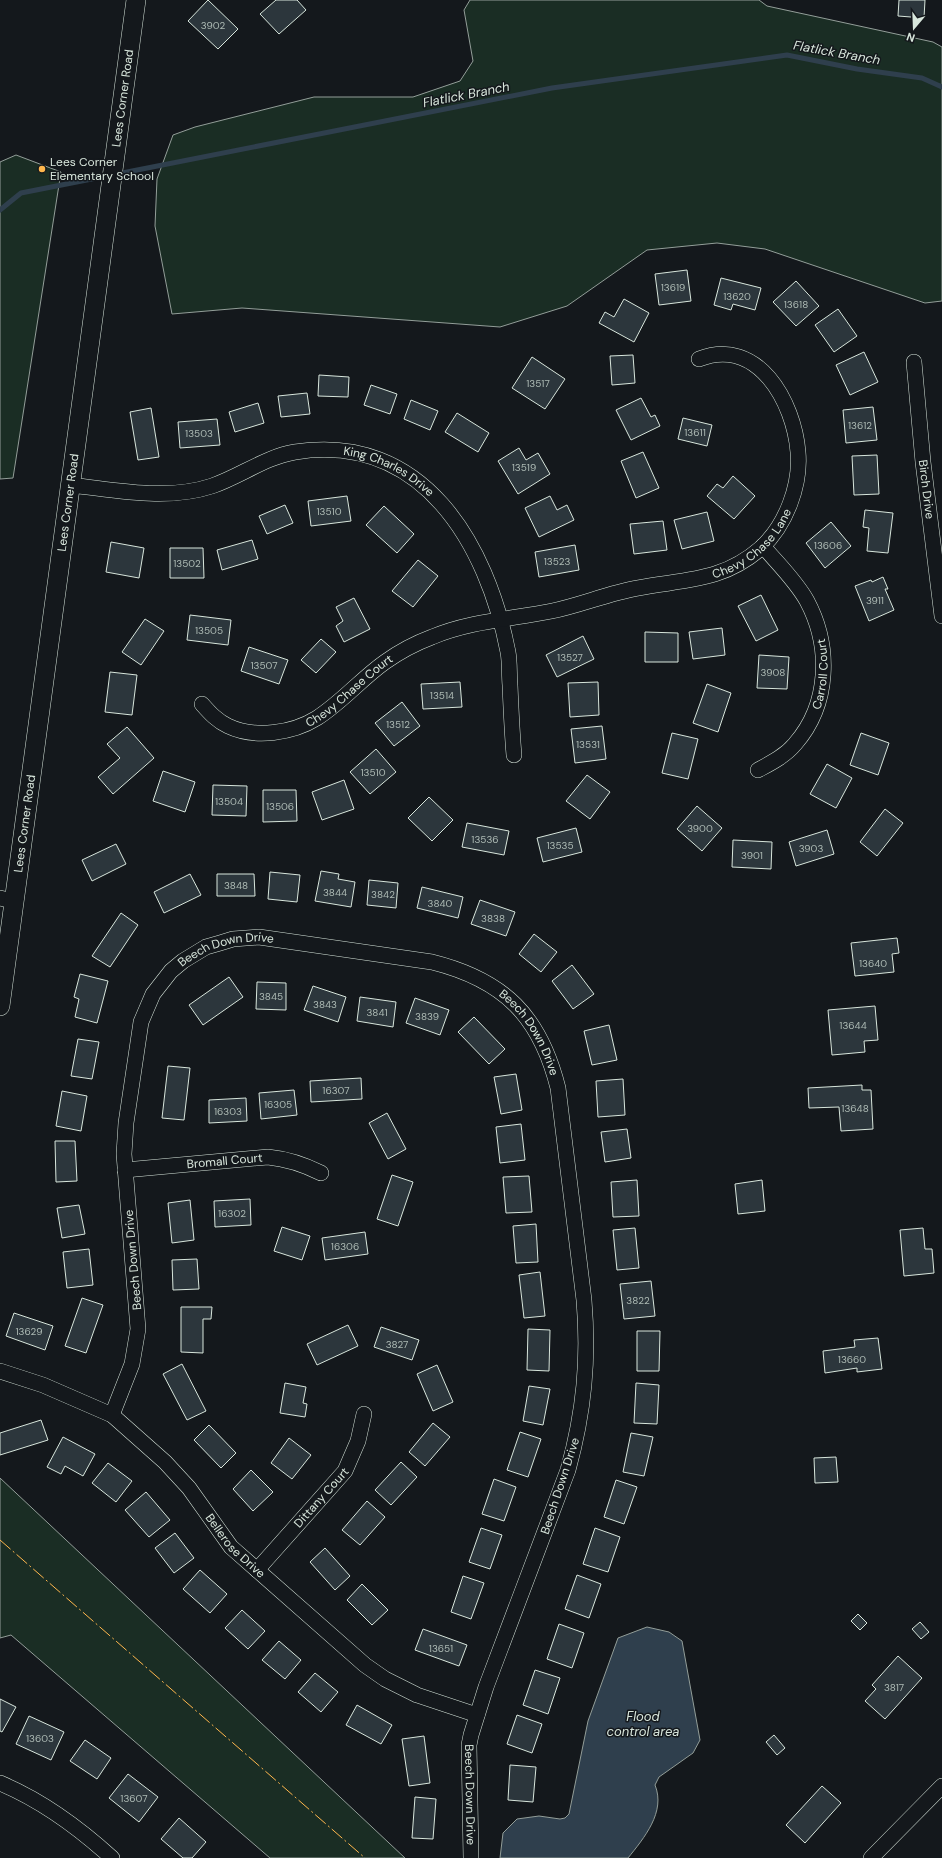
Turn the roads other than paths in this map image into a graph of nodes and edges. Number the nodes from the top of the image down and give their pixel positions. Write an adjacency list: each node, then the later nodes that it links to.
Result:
1 (136, 0): 4 (street, Lees Corner Road)
2 (699, 359): 5 (street, Chevy Chase Lane)
3 (914, 362): 6 (street, Birch Drive)
4 (70, 485): 7 (street, King Charles Drive); 11 (street, Lees Corner Road)
5 (763, 546): 7 (street, Chevy Chase Lane); 10 (street, Carroll Court)
6 (942, 616)
7 (500, 619): 8 (street, Chevy Chase Court); 9 (street, King Charles Drive)
8 (202, 704)
9 (514, 755)
10 (758, 770)
11 (7, 900): 12 (street, Lees Corner Road)
12 (0, 1006)
13 (125, 1170): 14 (street, Bromall Court); 17 (street, Beech Down Drive); 19 (street, Beech Down Drive)
14 (321, 1174)
15 (0, 1371): 17 (street, Bellerose Drive)
16 (364, 1414): 18 (street, Dittany Court)
17 (112, 1415): 18 (street, Bellerose Drive)
18 (257, 1570): 19 (street, Bellerose Drive)
19 (477, 1715): 23 (street, Beech Down Drive)
20 (0, 1783): 22 (street)
21 (942, 1786): 24 (street)
22 (112, 1858)
23 (471, 1858)
24 (871, 1858)

